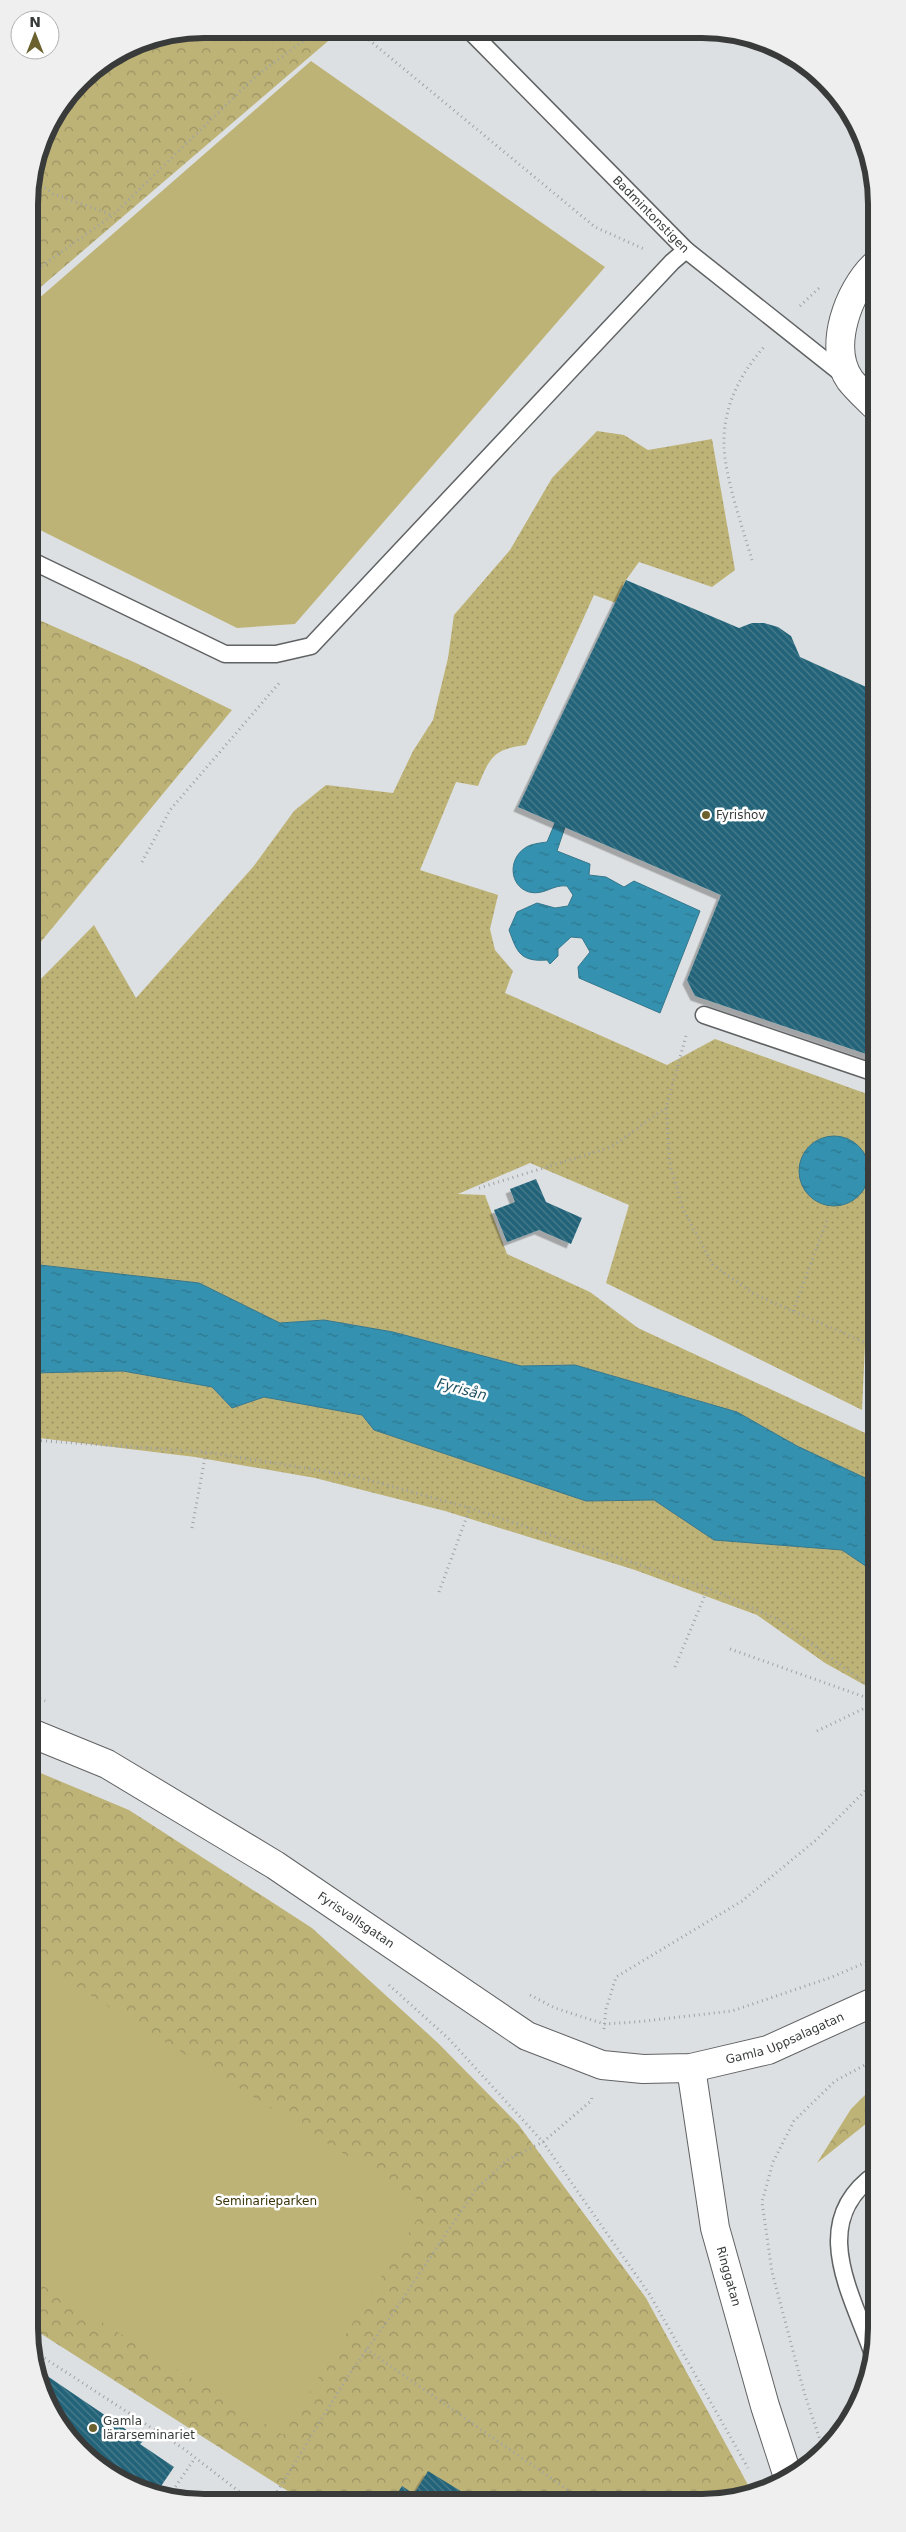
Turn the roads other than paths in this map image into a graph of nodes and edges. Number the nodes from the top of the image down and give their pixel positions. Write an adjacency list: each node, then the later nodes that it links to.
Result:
1 (477, 38): 2 (lane, Badmintonstigen)
2 (686, 250): 4 (lane, Badmintonstigen); 6 (lane)
3 (868, 274): 4 (street)
4 (849, 379): 5 (street)
5 (868, 399)
6 (38, 564)
7 (704, 1015): 8 (lane)
8 (868, 1071)
9 (38, 1736): 11 (street, Fyrisvallsgatan)
10 (868, 2006): 11 (street, Gamla Uppsalagatan)
11 (691, 2068): 14 (street, Ringgatan)
12 (868, 2179): 13 (lane)
13 (868, 2338)
14 (786, 2471)

